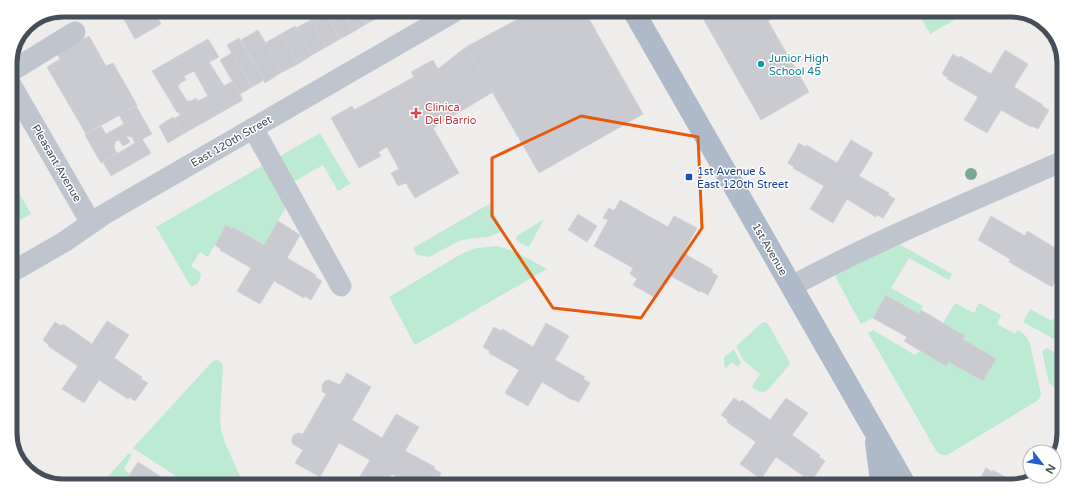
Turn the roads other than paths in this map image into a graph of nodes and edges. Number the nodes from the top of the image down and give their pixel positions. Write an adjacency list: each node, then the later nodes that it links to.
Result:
1 (445, 17): 6 (street, East 120th Street)
2 (637, 17): 11 (main road, 1st Avenue)
3 (75, 32): 4 (street)
4 (17, 68)
5 (17, 95): 8 (street, Pleasant Avenue)
6 (253, 128): 8 (street, East 120th Street); 10 (street)
7 (1057, 164): 11 (street)
8 (91, 222): 9 (street, East 120th Street)
9 (17, 269)
10 (341, 286)
11 (792, 286): 12 (main road, 1st Avenue)
12 (874, 431): 13 (main road); 14 (main road, 1st Avenue)
13 (881, 479)
14 (902, 479)

